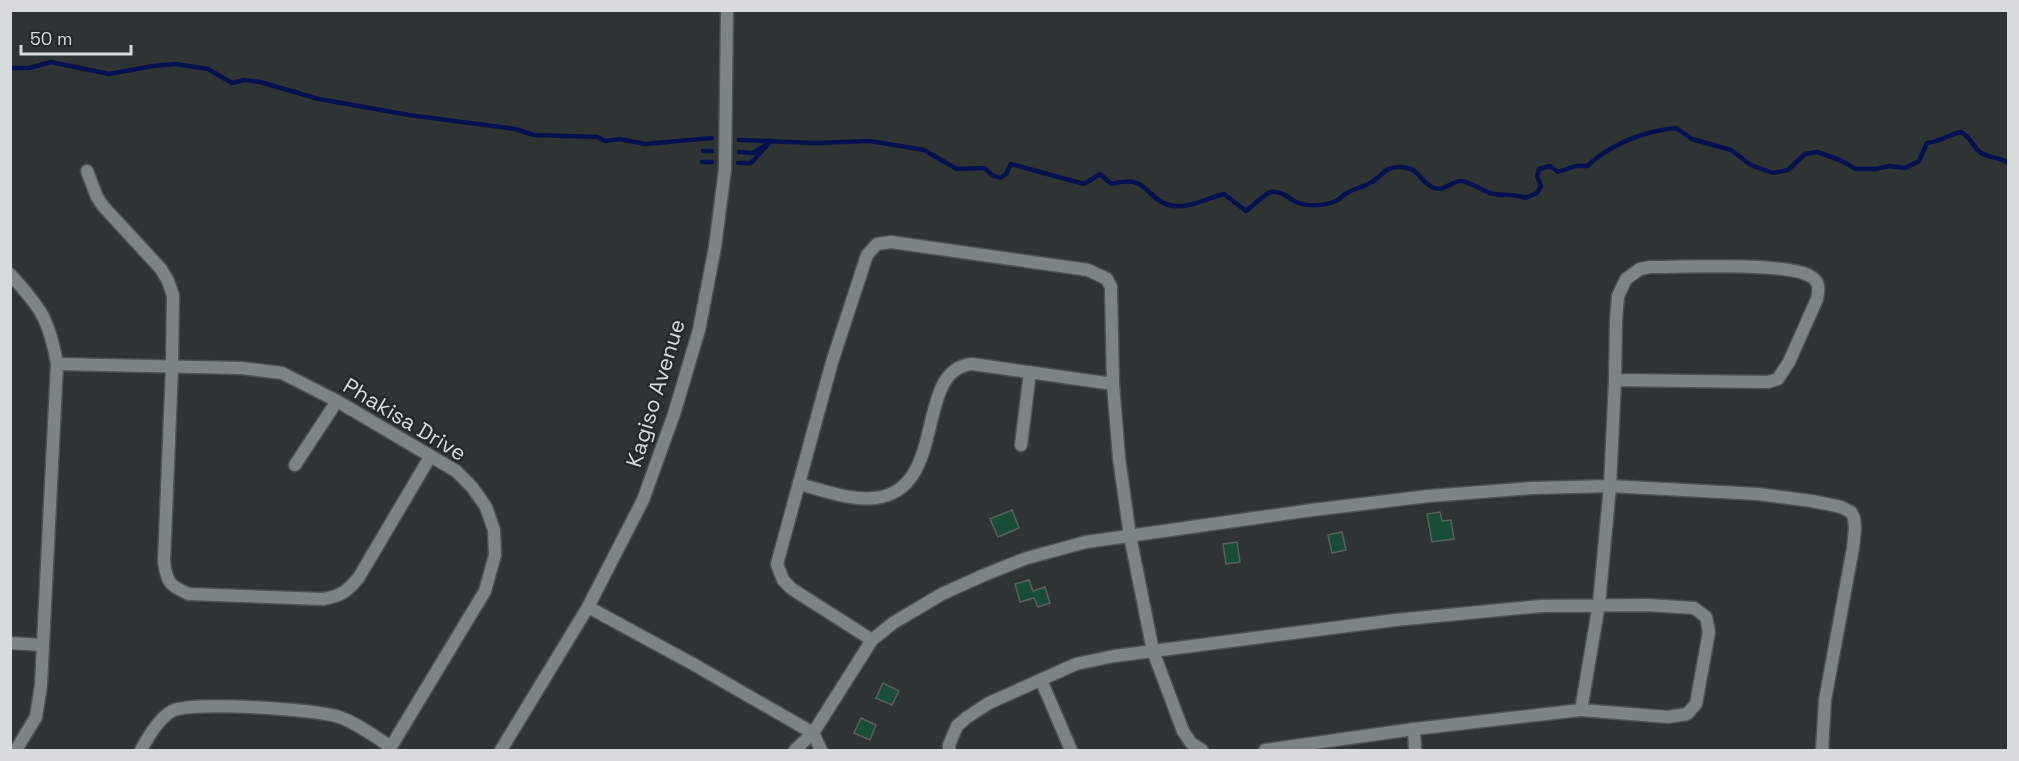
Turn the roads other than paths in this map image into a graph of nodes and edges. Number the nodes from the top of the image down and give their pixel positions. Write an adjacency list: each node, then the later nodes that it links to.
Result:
1 (727, 10): 17 (street, Kagiso Avenue)
2 (87, 171): 5 (street)
3 (10, 274): 4 (street)
4 (57, 364): 5 (street, Phakisa Drive); 20 (street)
5 (172, 367): 9 (street, Phakisa Drive); 11 (street)
6 (1030, 372): 8 (street); 10 (street); 13 (street)
7 (1615, 380): 7 (street); 14 (street)
8 (1113, 384): 13 (street); 15 (street)
9 (337, 401): 11 (street, Phakisa Drive); 12 (street)
10 (1021, 445)
11 (430, 457): 26 (street, Phakisa Drive)
12 (295, 465)
13 (799, 484): 18 (street)
14 (1610, 486): 15 (street); 16 (street); 37 (street)
15 (1130, 536): 18 (street); 21 (street)
16 (1599, 604): 21 (street); 23 (street); 23 (street)
17 (588, 608): 25 (street); 29 (street, Kagiso Avenue)
18 (872, 640): 25 (street)
19 (10, 643): 20 (street)
20 (43, 645): 27 (street)
21 (1153, 651): 22 (street); 34 (street)
22 (1041, 680): 32 (street); 33 (street)
23 (1581, 710): 24 (street)
24 (1414, 729): 35 (street); 36 (street)
25 (813, 733): 30 (street); 31 (street)
26 (390, 749): 28 (street)
27 (15, 750)
28 (141, 750)
29 (501, 750)
30 (795, 750)
31 (821, 750)
32 (949, 750)
33 (1071, 750)
34 (1202, 750)
35 (1265, 750)
36 (1415, 750)
37 (1822, 750)

